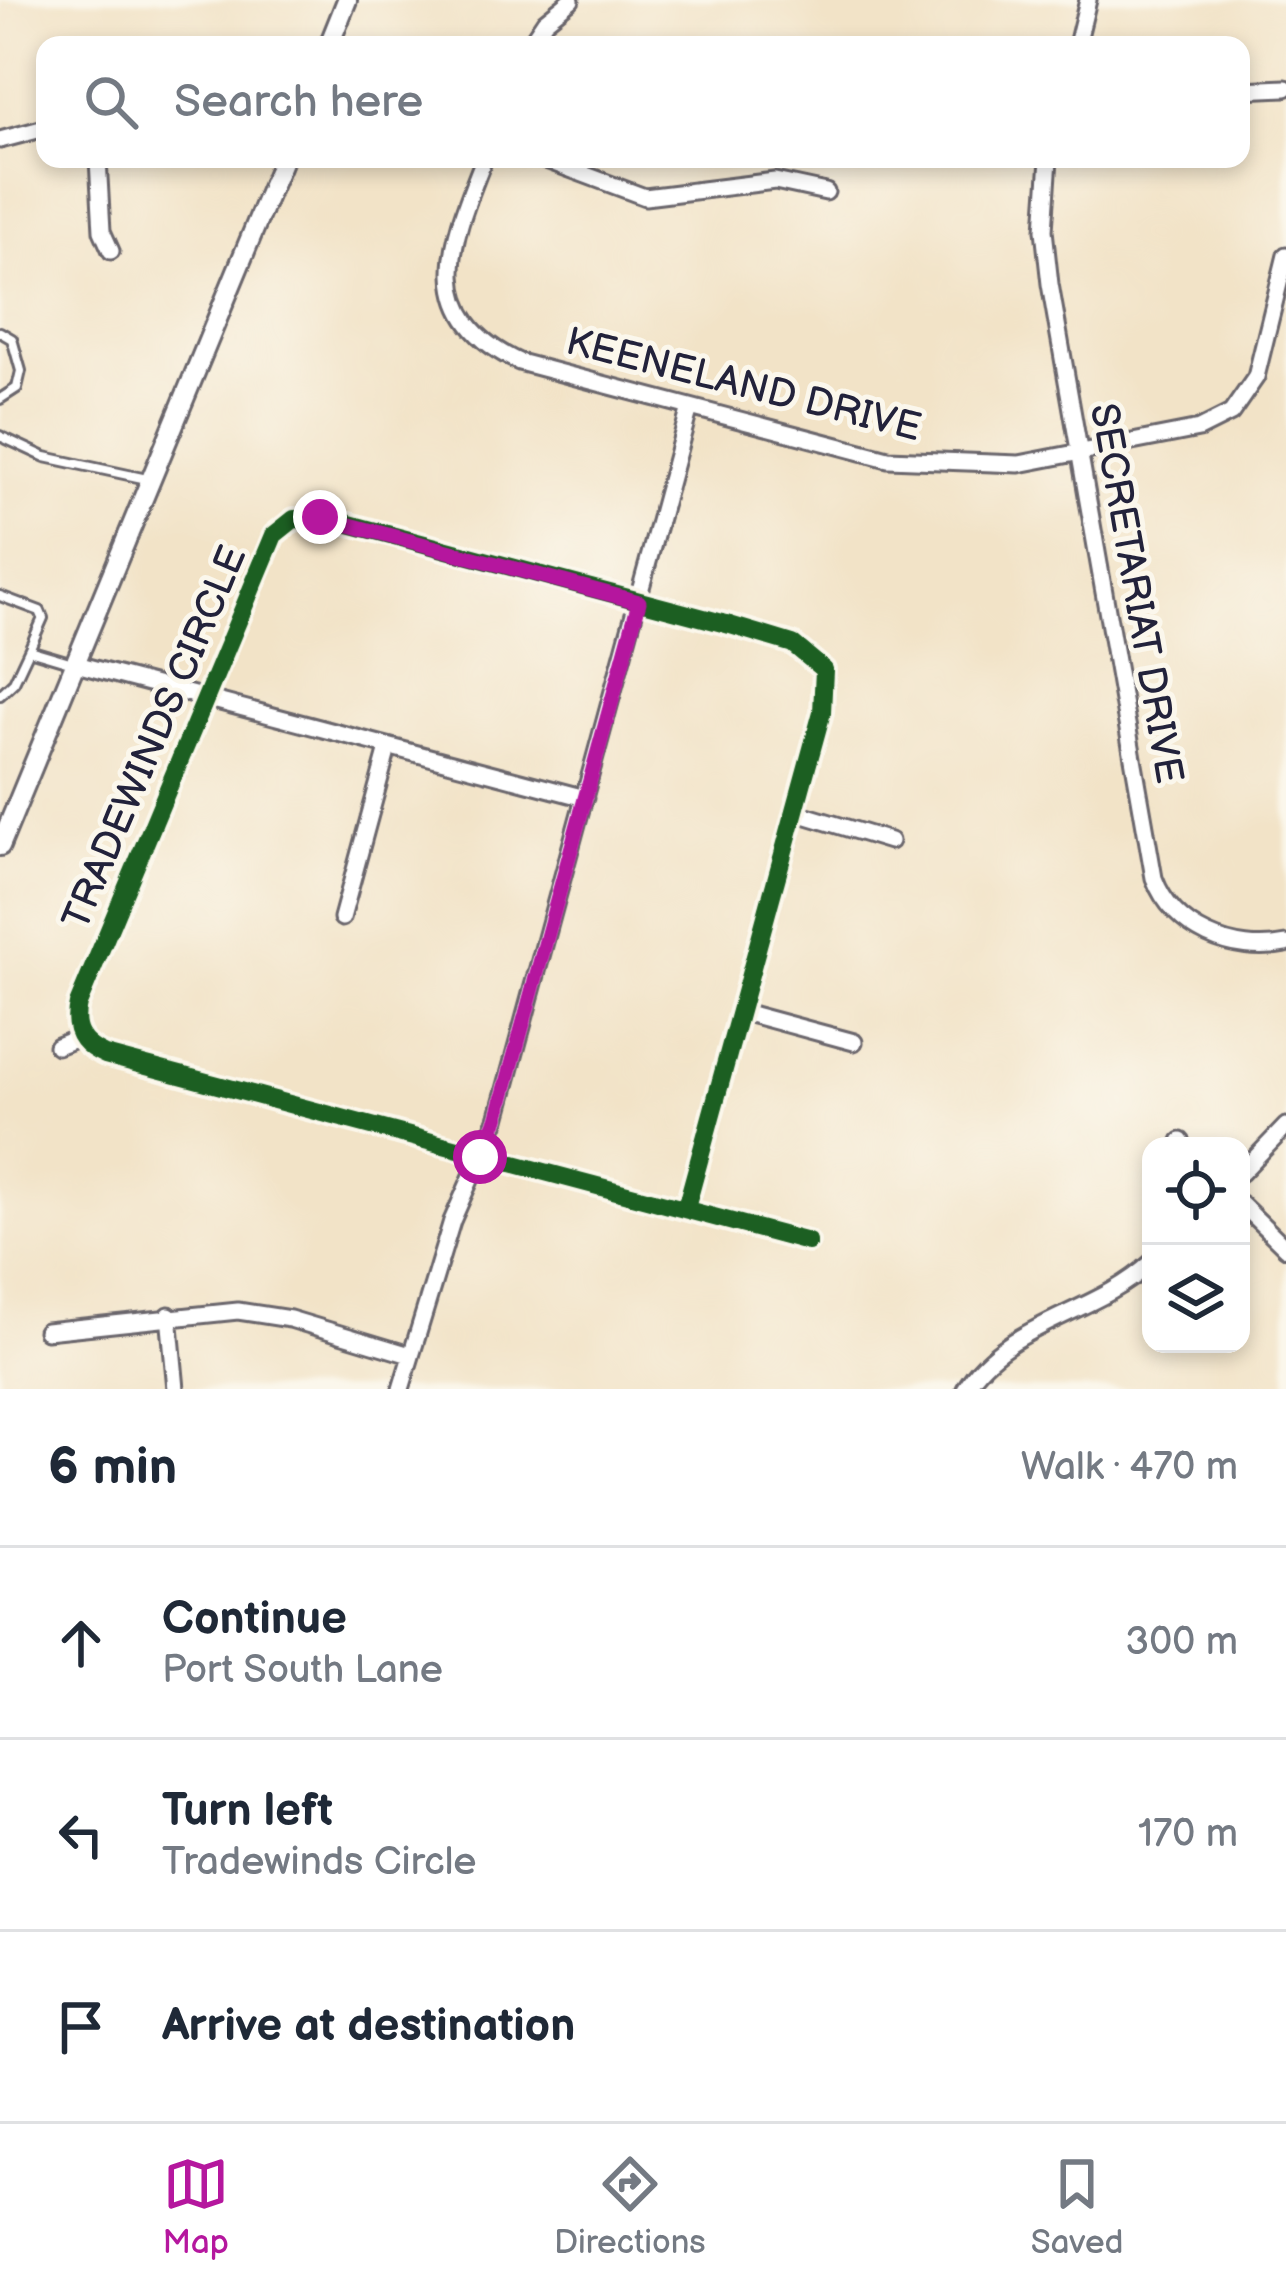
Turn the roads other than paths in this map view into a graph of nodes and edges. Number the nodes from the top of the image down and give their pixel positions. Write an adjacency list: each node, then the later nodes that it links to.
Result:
1 (347, 0): 4 (street)
2 (571, 0): 5 (street)
3 (1088, 0): 6 (street)
4 (333, 36)
5 (535, 36)
6 (1079, 36)
7 (1286, 88): 8 (street)
8 (1250, 90)
9 (36, 130): 10 (street)
10 (0, 140)
11 (98, 168): 17 (street)
12 (279, 168): 24 (street)
13 (481, 168): 21 (street, KEENELAND DRIVE)
14 (567, 168): 16 (street)
15 (1048, 168): 23 (street, SECRETARIAT DRIVE)
16 (826, 192)
17 (111, 250)
18 (1286, 255): 23 (street, KEENELAND DRIVE)
19 (0, 332): 20 (lane)
20 (0, 399)
21 (690, 407): 23 (street, KEENELAND DRIVE); 26 (street)
22 (0, 436): 24 (lane)
23 (1080, 452): 37 (street, SECRETARIAT DRIVE)
24 (152, 481): 28 (street)
25 (0, 596): 27 (lane)
26 (639, 602): 30 (street, TRADEWINDS CIRCLE); 32 (street); 33 (street, TRADEWINDS CIRCLE)
27 (29, 650): 28 (lane); 29 (lane)
28 (76, 664): 30 (street); 35 (street)
29 (0, 695)
30 (207, 698): 31 (street); 39 (street, TRADEWINDS CIRCLE)
31 (388, 748): 32 (street); 36 (street)
32 (585, 798): 43 (street)
33 (794, 812): 34 (street); 38 (street, TRADEWINDS CIRCLE)
34 (890, 842)
35 (0, 846)
36 (342, 918)
37 (1286, 944)
38 (740, 1011): 40 (street); 45 (street, TRADEWINDS CIRCLE)
39 (80, 1037): 41 (street); 43 (street)
40 (854, 1042)
41 (58, 1046)
42 (1286, 1126): 44 (street)
43 (480, 1157): 45 (street); 52 (street)
44 (1250, 1164)
45 (686, 1208): 47 (street)
46 (1250, 1213): 48 (street)
47 (808, 1242)
48 (1286, 1248)
49 (1142, 1269): 55 (street)
50 (169, 1315): 51 (street); 52 (street); 53 (street)
51 (46, 1331)
52 (410, 1355): 54 (street)
53 (176, 1389)
54 (401, 1389)
55 (965, 1389)

